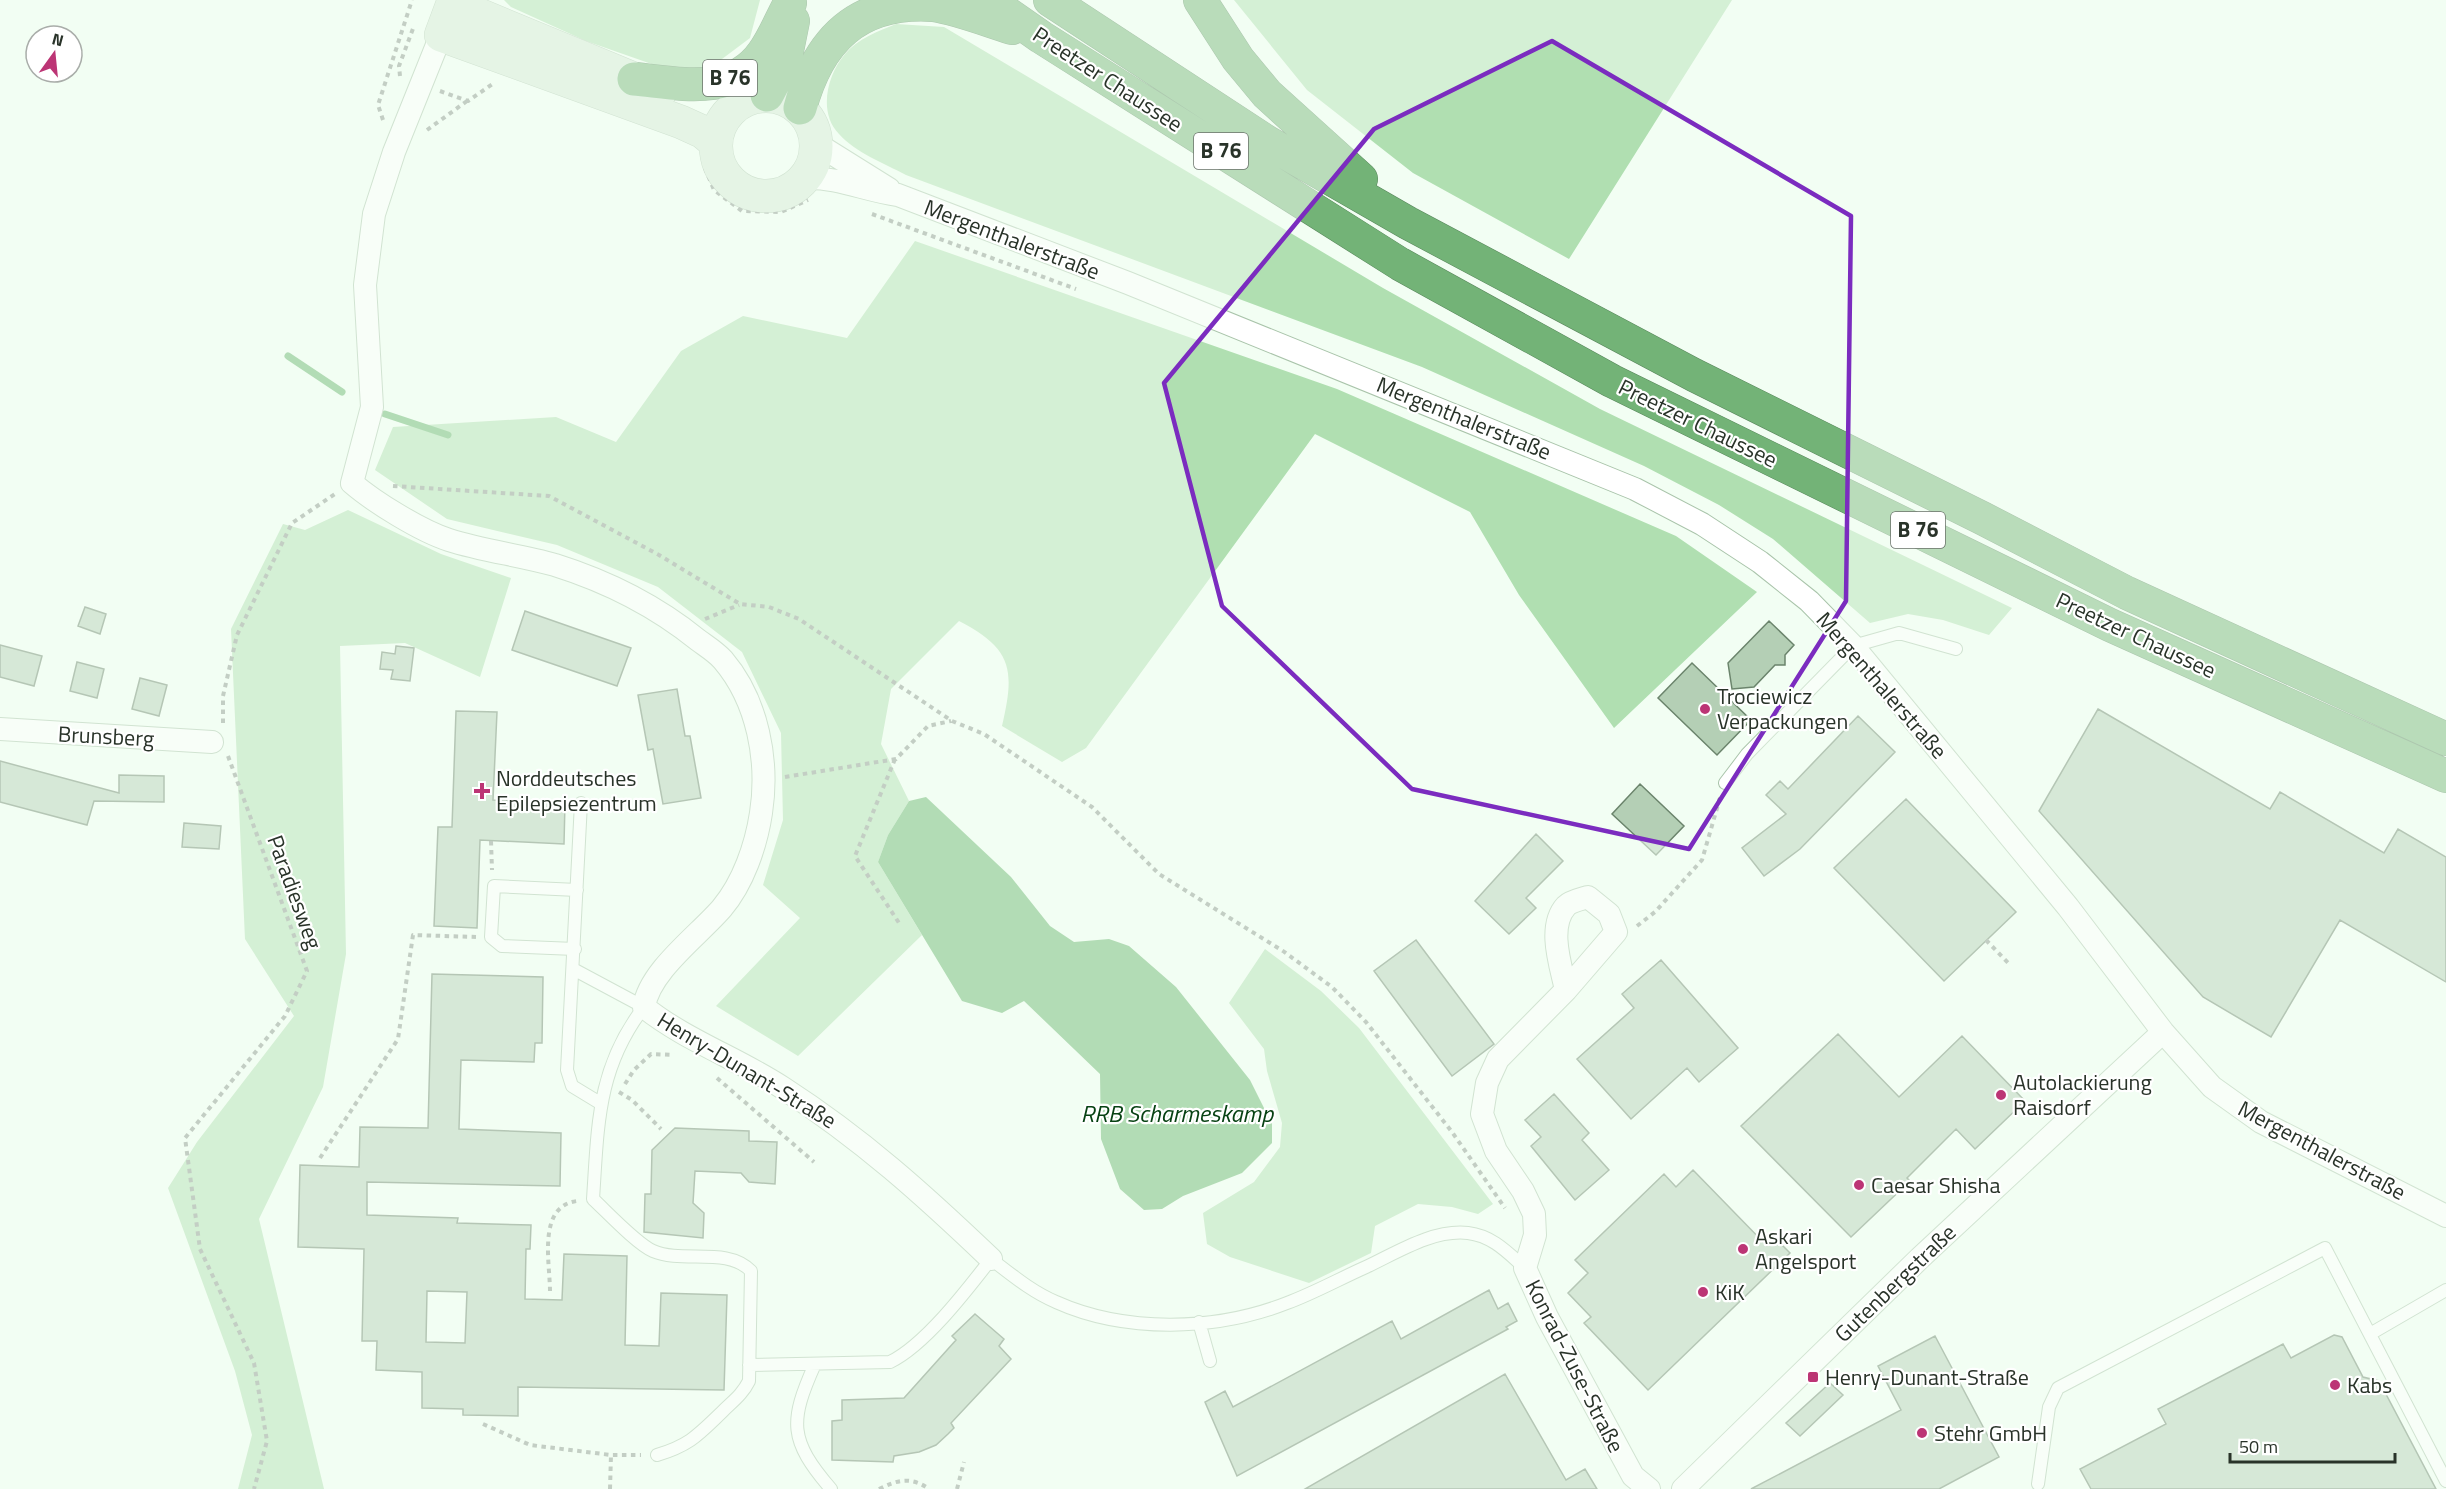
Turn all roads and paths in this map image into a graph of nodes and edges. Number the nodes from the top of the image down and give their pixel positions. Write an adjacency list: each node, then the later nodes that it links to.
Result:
1 (412, 0): 17 (path)
2 (988, 0): 8 (highway, Preetzer Chaussee / B 76)
3 (1050, 0): 22 (highway, Preetzer Chaussee / B 76)
4 (1200, 0): 22 (highway, B 76)
5 (453, 2): 7 (main road); 9 (main road)
6 (790, 2): 9 (highway, B 76); 12 (highway, B 76)
7 (441, 35): 11 (street); 18 (main road)
8 (1041, 37): 14 (highway, B 76); 34 (highway, Preetzer Chaussee / B 76)
9 (634, 79): 15 (main road)
10 (495, 82): 13 (path)
11 (423, 85): 13 (path); 17 (street)
12 (767, 95): 14 (main road); 15 (main road)
13 (468, 101): 17 (path)
14 (800, 108): 16 (main road)
15 (731, 110): 18 (main road)
16 (817, 144): 19 (main road); 20 (street, Mergenthalerstraße)
17 (394, 152): 24 (street)
18 (709, 153): 19 (main road); 19 (path)
19 (812, 187): 20 (street, Mergenthalerstraße)
20 (898, 195): 27 (street, Mergenthalerstraße)
21 (869, 213): 23 (path)
22 (1408, 223): 31 (highway, Preetzer Chaussee / B 76)
23 (1077, 290)
24 (352, 483): 25 (path); 26 (street, Henry-Dunant-Straße); 32 (path, Paradiesweg)
25 (740, 604): 26 (path); 29 (path)
26 (683, 628): 35 (street, Henry-Dunant-Straße)
27 (1853, 646): 28 (lane); 36 (lane); 50 (street, Mergenthalerstraße)
28 (1956, 649)
29 (952, 721): 33 (path); 61 (path)
30 (0, 729): 32 (street, Brunsberg)
31 (2446, 740)
32 (220, 741): 77 (path, Paradiesweg)
33 (896, 759): 35 (path); 41 (path)
34 (2446, 776)
35 (764, 778): 49 (street, Henry-Dunant-Straße)
36 (1725, 783): 42 (path)
37 (581, 803): 40 (lane)
38 (491, 841): 39 (path)
39 (494, 886): 40 (lane); 43 (lane)
40 (577, 890): 45 (lane)
41 (901, 926)
42 (1616, 932): 48 (street, Konrad-Zuse-Straße); 48 (street)
43 (491, 937): 45 (lane); 57 (path)
44 (1986, 940): 46 (path)
45 (575, 949): 47 (lane)
46 (2010, 965)
47 (573, 969): 49 (lane); 55 (lane)
48 (1566, 990): 63 (street, Konrad-Zuse-Straße)
49 (645, 1006): 53 (lane); 62 (street, Henry-Dunant-Straße)
50 (2163, 1032): 60 (street, Mergenthalerstraße); 84 (street, Gutenbergstraße)
51 (676, 1055): 54 (path)
52 (715, 1076): 58 (path)
53 (606, 1084): 54 (path); 55 (lane)
54 (619, 1093): 56 (path)
55 (600, 1103): 59 (lane)
56 (661, 1129)
57 (320, 1158)
58 (814, 1162)
59 (593, 1199): 65 (path); 70 (lane)
60 (2446, 1216)
61 (1510, 1218)
62 (991, 1259): 66 (lane, Henry-Dunant-Straße); 69 (lane)
63 (1525, 1268): 66 (lane, Henry-Dunant-Straße); 83 (street, Konrad-Zuse-Straße)
64 (2446, 1290): 67 (lane)
65 (550, 1291)
66 (1199, 1323): 68 (lane)
67 (2370, 1334): 75 (lane); 76 (lane)
68 (1210, 1361)
69 (814, 1364): 70 (lane); 79 (lane)
70 (750, 1365): 73 (lane)
71 (483, 1424): 72 (path)
72 (611, 1455): 73 (path); 78 (path)
73 (657, 1455)
74 (964, 1462): 82 (path)
75 (2445, 1479)
76 (2038, 1484)
77 (254, 1489)
78 (610, 1489)
79 (831, 1489)
80 (879, 1489): 81 (path)
81 (928, 1489)
82 (957, 1489)
83 (1649, 1489)
84 (1683, 1489)

